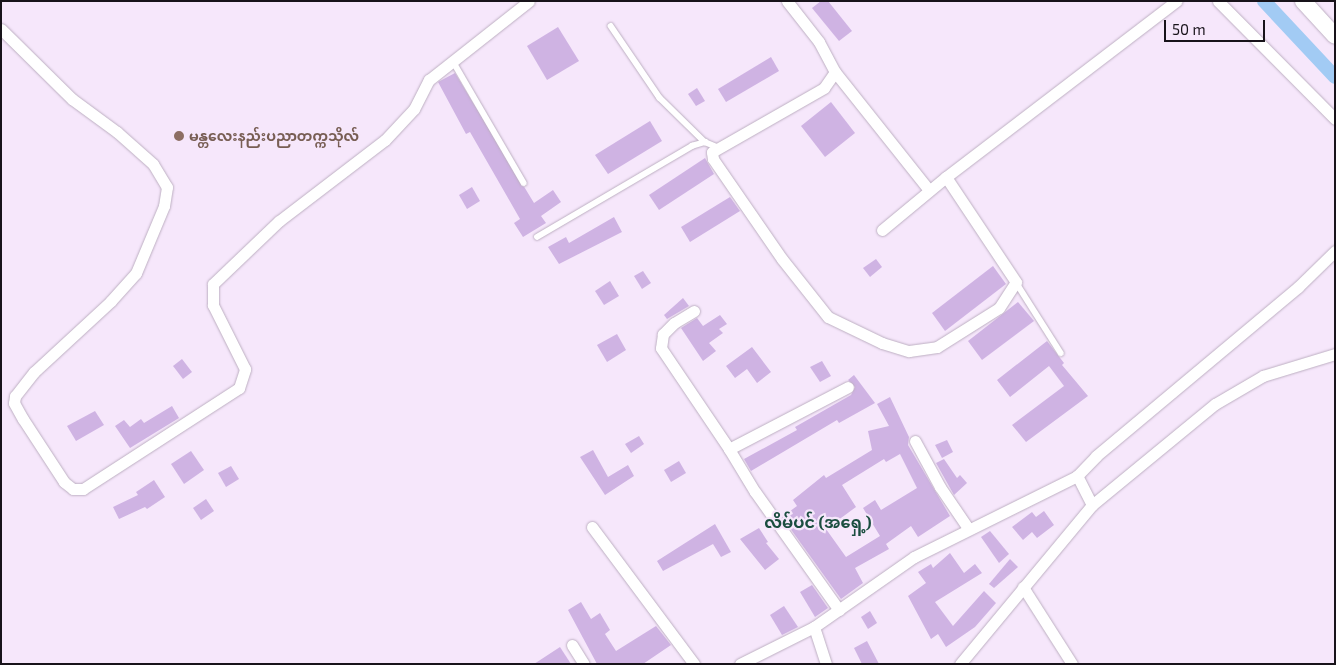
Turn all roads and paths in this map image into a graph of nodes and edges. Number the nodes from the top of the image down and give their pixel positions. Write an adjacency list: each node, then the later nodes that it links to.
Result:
1 (529, 1): 9 (street)
2 (787, 1): 10 (street)
3 (1176, 1): 14 (street)
4 (1218, 1): 11 (street)
5 (1303, 1): 8 (street)
6 (611, 26): 12 (lane)
7 (1, 28): 9 (street)
8 (1335, 36)
9 (453, 61): 15 (lane)
10 (835, 72): 13 (street); 16 (street)
11 (1335, 119)
12 (704, 142): 13 (lane); 18 (lane)
13 (717, 147): 20 (street)
14 (946, 177): 16 (street); 20 (street)
15 (524, 183)
16 (929, 190): 17 (street)
17 (882, 230)
18 (537, 237)
19 (1335, 251): 27 (street)
20 (1016, 282): 22 (lane)
21 (694, 311): 26 (street)
22 (1061, 353)
23 (1335, 354): 28 (street)
24 (848, 387): 26 (street)
25 (916, 441): 30 (street)
26 (729, 449): 32 (street)
27 (1077, 476): 28 (street); 30 (street)
28 (1092, 505): 31 (street)
29 (592, 527): 36 (street)
30 (968, 528): 32 (street)
31 (1023, 587): 39 (street); 40 (street)
32 (839, 610): 33 (street)
33 (814, 627): 37 (street); 38 (street)
34 (572, 645): 35 (street)
35 (584, 664)
36 (694, 664)
37 (740, 664)
38 (826, 664)
39 (960, 664)
40 (1072, 664)

